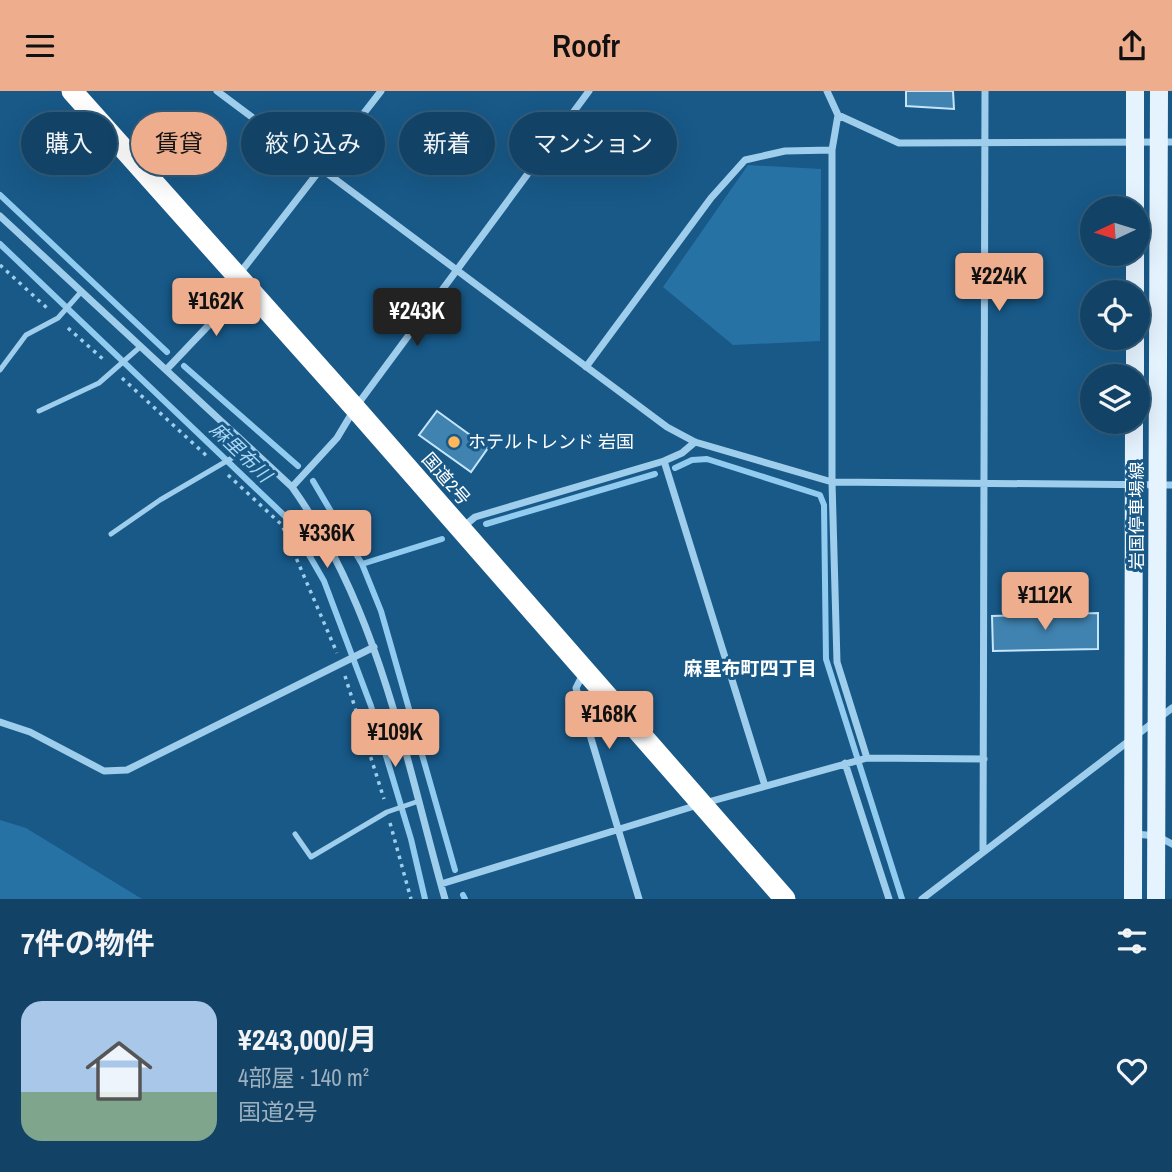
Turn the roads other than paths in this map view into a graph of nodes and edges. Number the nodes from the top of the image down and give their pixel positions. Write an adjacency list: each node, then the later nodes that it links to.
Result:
1 (72, 91): 21 (highway, 国道2号)
2 (217, 91): 9 (street)
3 (381, 91): 10 (street)
4 (589, 91): 20 (street)
5 (827, 91): 11 (street)
6 (985, 91): 12 (street)
7 (1135, 91): 13 (main road)
8 (1159, 91): 14 (main road, 岩国停車場線)
9 (246, 112)
10 (365, 112)
11 (838, 115): 12 (street); 15 (street)
12 (985, 141): 13 (street); 35 (street)
13 (1135, 142): 14 (street); 18 (main road)
14 (1166, 142): 36 (main road, 岩国停車場線)
15 (832, 150): 24 (street); 33 (street)
16 (318, 175): 21 (street)
17 (332, 175): 20 (street)
18 (1135, 196)
19 (0, 216): 22 (street)
20 (457, 272): 24 (street); 27 (street)
21 (241, 282): 26 (street); 27 (highway, 国道2号)
22 (81, 292): 23 (street); 25 (lane)
23 (140, 347): 26 (street); 28 (lane)
24 (586, 367): 30 (street)
25 (0, 370)
26 (166, 370): 31 (street)
27 (355, 408): 37 (street); 38 (highway, 国道2号)
28 (39, 411)
29 (1134, 434): 34 (main road, 岩国停車場線)
30 (695, 442): 32 (street); 33 (street)
31 (246, 450): 37 (street); 39 (lane)
32 (664, 461): 38 (street); 48 (street)
33 (832, 482): 35 (street); 45 (street)
34 (1134, 484): 35 (street); 36 (street); 44 (main road, 岩国停車場線)
35 (986, 485): 46 (street)
36 (1165, 485): 42 (main road, 岩国停車場線)
37 (292, 487): 40 (street)
38 (460, 530): 41 (highway, 国道2号)
39 (111, 534)
40 (374, 647): 43 (street); 49 (street)
41 (585, 670): 50 (highway, 国道2号); 51 (street)
42 (1165, 714): 44 (street); 54 (main road, 岩国停車場線)
43 (0, 722)
44 (1135, 735): 53 (main road, 岩国停車場線); 55 (street)
45 (864, 759): 46 (street); 47 (street)
46 (984, 759): 55 (street)
47 (847, 763): 48 (street); 60 (street)
48 (765, 786): 50 (street)
49 (415, 802): 52 (lane); 56 (street)
50 (701, 804): 51 (street); 59 (highway, 国道2号)
51 (619, 830): 56 (street); 58 (street)
52 (295, 834)
53 (1135, 834): 54 (street); 62 (main road, 岩国停車場線)
54 (1165, 840): 63 (main road, 岩国停車場線)
55 (983, 850): 61 (street)
56 (441, 884): 57 (street)
57 (445, 899)
58 (639, 899)
59 (785, 899)
60 (889, 899)
61 (922, 899)
62 (1133, 899)
63 (1156, 899)

